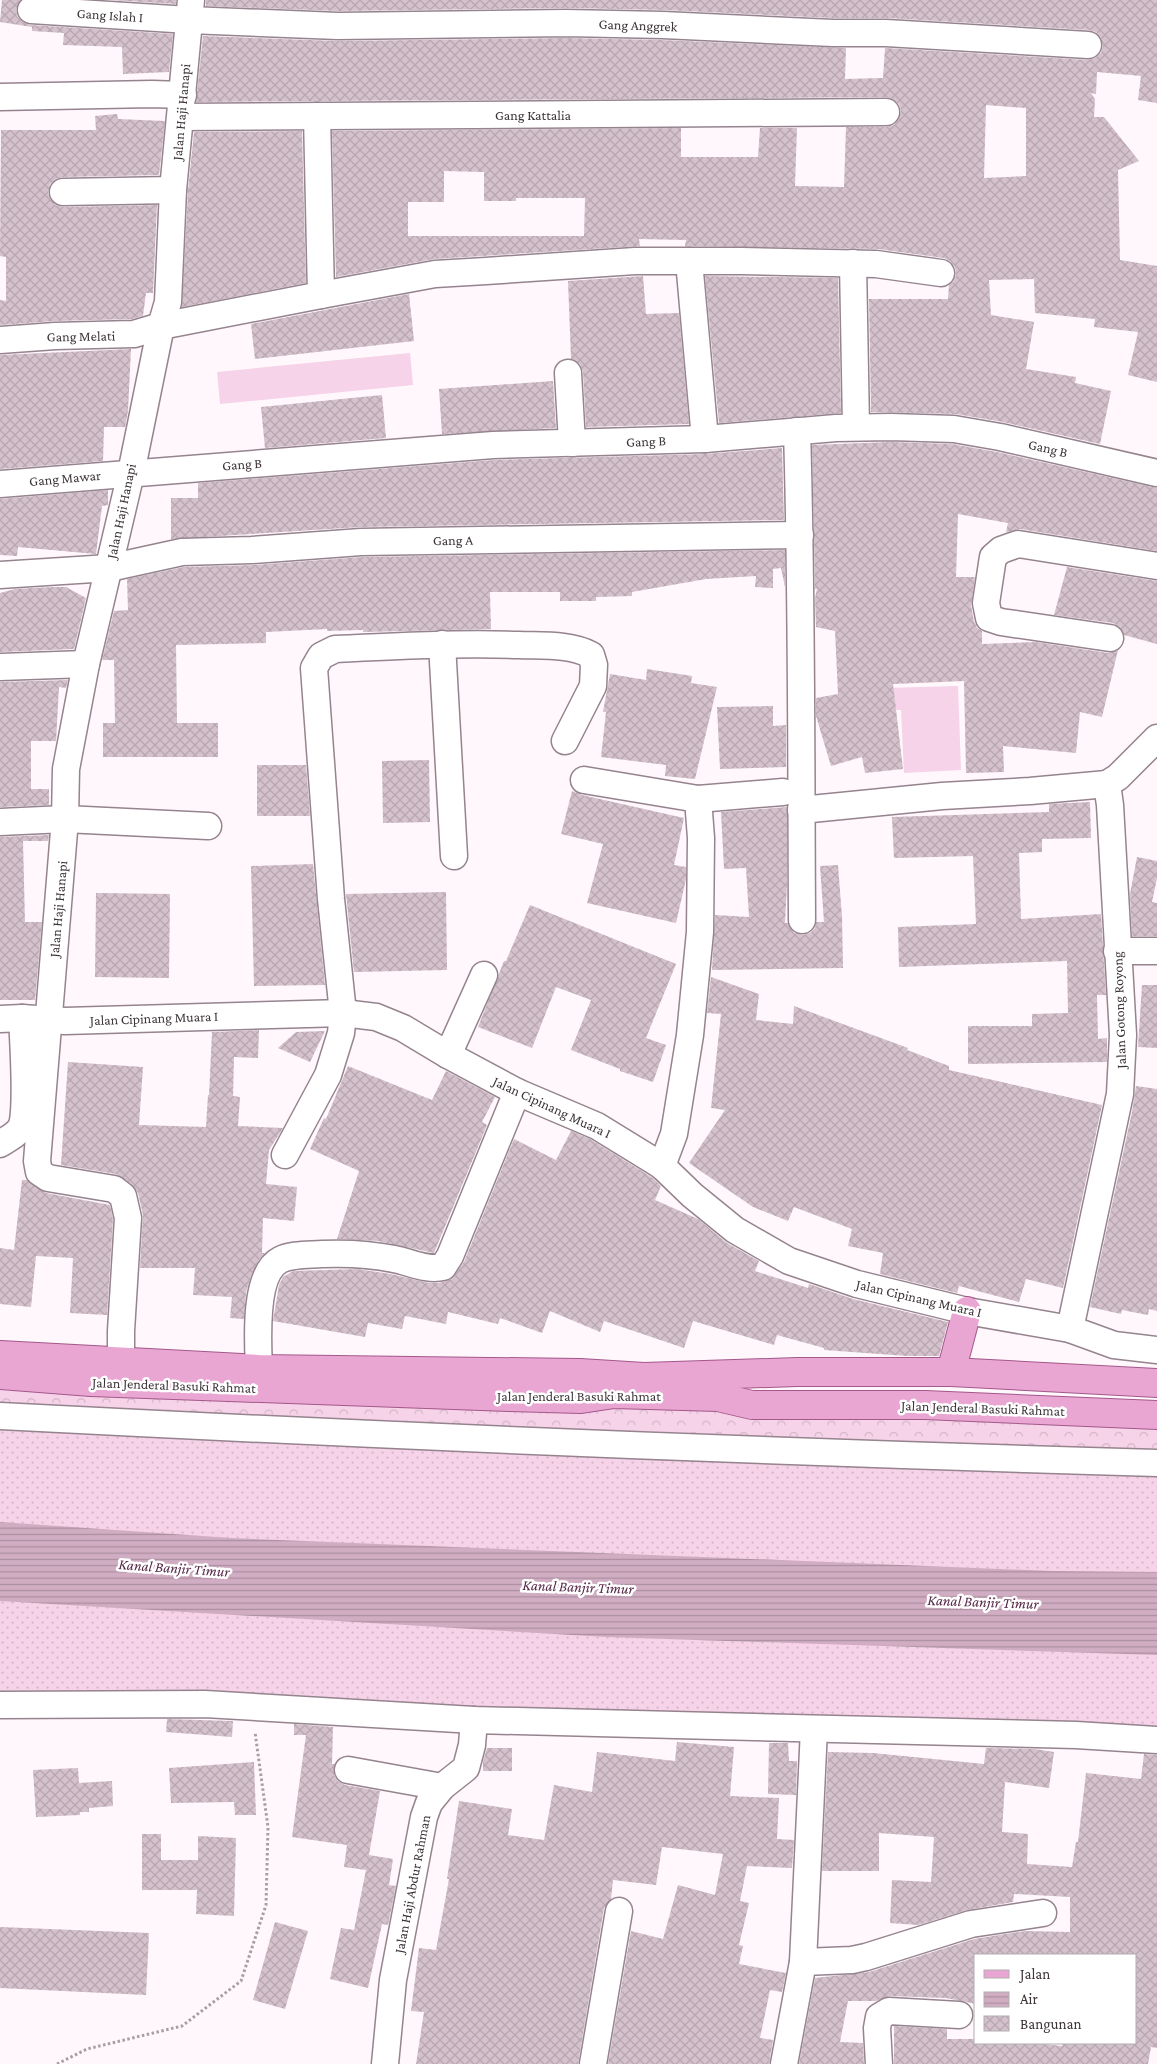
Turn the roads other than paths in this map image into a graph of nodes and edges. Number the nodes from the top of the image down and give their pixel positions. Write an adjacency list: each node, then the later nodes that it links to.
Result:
1 (31, 10): 2 (street, Gang Islah I)
2 (190, 10): 3 (street, Gang Anggrek); 5 (street, Jalan Haji Hanapi)
3 (1088, 45)
4 (0, 98): 5 (street, Gang Kattalia)
5 (182, 106): 7 (street, Gang Kattalia); 8 (street, Jalan Haji Hanapi)
6 (886, 112): 7 (street, Gang Kattalia)
7 (317, 116): 13 (street)
8 (173, 190): 9 (street); 14 (street, Jalan Haji Hanapi)
9 (63, 192)
10 (690, 261): 11 (street, Gang Melati); 13 (street, Gang Melati); 19 (street)
11 (853, 263): 12 (street, Gang Melati); 17 (street)
12 (941, 273)
13 (321, 295): 14 (street, Gang Melati)
14 (160, 326): 15 (street, Gang Melati); 21 (street, Jalan Haji Hanapi)
15 (0, 340)
16 (568, 373): 20 (street)
17 (856, 428): 18 (street, Gang B); 22 (street, Gang B)
18 (797, 431): 19 (street, Gang B); 24 (street)
19 (705, 439): 20 (street, Gang B)
20 (572, 443): 21 (street, Gang B)
21 (131, 473): 23 (street, Gang Mawar); 26 (street, Jalan Haji Hanapi)
22 (1157, 473)
23 (0, 484)
24 (800, 534): 26 (street, Gang A); 38 (street)
25 (1157, 566): 28 (street)
26 (109, 568): 27 (street, Gang A); 30 (street, Jalan Haji Hanapi)
27 (0, 575)
28 (1110, 638)
29 (442, 644): 33 (street); 42 (street); 47 (street)
30 (86, 664): 31 (street); 39 (street, Jalan Haji Hanapi)
31 (0, 667)
32 (1157, 738): 35 (street)
33 (565, 741)
34 (584, 780): 37 (street)
35 (1107, 784): 38 (street); 45 (street, Jalan Gotong Royong)
36 (784, 792): 37 (street)
37 (698, 799): 54 (street)
38 (801, 810): 43 (street)
39 (65, 819): 40 (street); 41 (street); 49 (street, Jalan Haji Hanapi)
40 (0, 822)
41 (208, 826)
42 (454, 856)
43 (802, 920)
44 (1157, 950): 45 (street)
45 (1117, 951): 56 (street, Jalan Gotong Royong)
46 (484, 975): 50 (street)
47 (343, 1012): 49 (street, Jalan Cipinang Muara I); 50 (street, Jalan Cipinang Muara I); 53 (street)
48 (11, 1019): 49 (street, Jalan Cipinang Muara I); 52 (street)
49 (49, 1021): 59 (street, Jalan Haji Hanapi)
50 (448, 1055): 51 (street, Jalan Cipinang Muara I)
51 (517, 1092): 54 (street, Jalan Cipinang Muara I); 60 (street)
52 (0, 1144)
53 (285, 1156)
54 (662, 1166): 55 (street, Jalan Cipinang Muara I)
55 (967, 1311): 56 (street, Jalan Cipinang Muara I); 61 (main road)
56 (1070, 1329): 57 (street, Jalan Cipinang Muara I)
57 (1157, 1350)
58 (0, 1355): 59 (main road, Jalan Jenderal Basuki Rahmat)
59 (122, 1362): 60 (main road, Jalan Jenderal Basuki Rahmat)
60 (259, 1369): 61 (main road, Jalan Jenderal Basuki Rahmat)
61 (951, 1372): 63 (main road, Jalan Jenderal Basuki Rahmat)
62 (0, 1376): 64 (main road, Jalan Jenderal Basuki Rahmat)
63 (1157, 1382)
64 (1157, 1415)
65 (0, 1416): 66 (street)
66 (1157, 1463)
67 (0, 1705): 68 (street)
68 (474, 1720): 69 (street); 72 (street, Jalan Haji Abdur Rahman)
69 (814, 1728): 70 (street); 75 (street)
70 (1157, 1740)
71 (348, 1770): 72 (street)
72 (442, 1787): 77 (street, Jalan Haji Abdur Rahman)
73 (619, 1911): 78 (street)
74 (1043, 1913): 75 (street)
75 (803, 1962): 79 (street)
76 (959, 2015): 80 (street)
77 (385, 2064)
78 (593, 2064)
79 (784, 2064)
80 (879, 2064)

